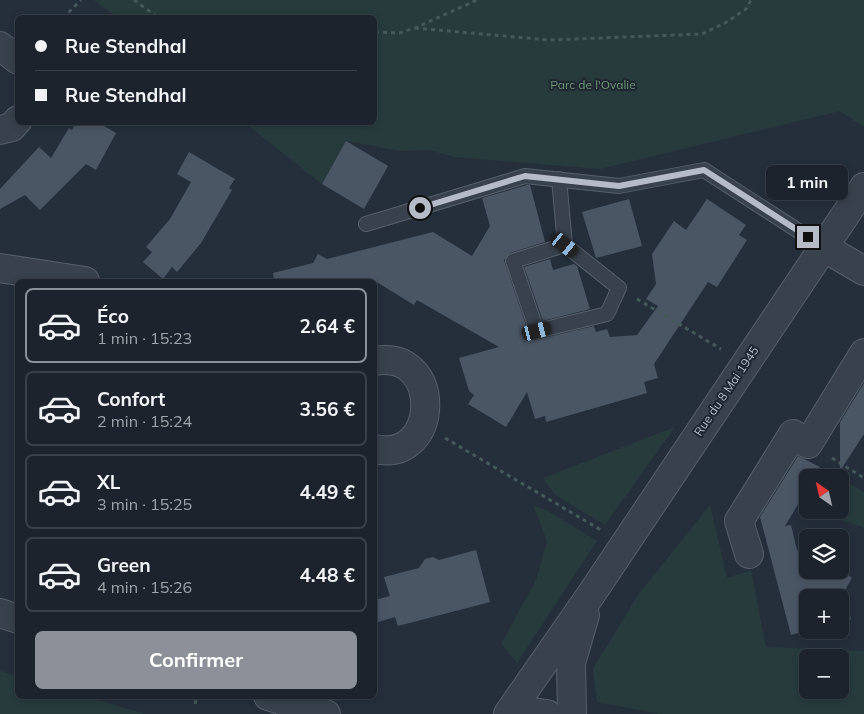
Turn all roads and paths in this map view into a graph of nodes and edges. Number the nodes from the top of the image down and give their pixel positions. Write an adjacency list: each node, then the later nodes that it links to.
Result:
1 (81, 0): 5 (path)
2 (134, 0): 6 (path)
3 (477, 0): 7 (path)
4 (751, 0): 7 (path)
5 (66, 15)
6 (155, 15)
7 (415, 28): 8 (path)
8 (377, 32)
9 (0, 46): 10 (street)
10 (15, 58)
11 (15, 124): 12 (street)
12 (0, 130)
13 (559, 179): 15 (lane); 16 (lane); 17 (lane)
14 (864, 187): 17 (street, Rue du 8 Mai 1945)
15 (366, 224)
16 (565, 245): 21 (lane); 21 (lane)
17 (825, 248): 19 (street); 24 (street, Rue du 8 Mai 1945)
18 (0, 268): 20 (street)
19 (864, 271)
20 (72, 279)
21 (619, 288): 24 (path)
22 (864, 353): 26 (street)
23 (377, 361): 25 (street)
24 (744, 363): 31 (street, Rue du 8 Mai 1945)
25 (422, 425): 27 (street); 29 (path)
26 (808, 444): 28 (path); 30 (street)
27 (377, 449)
28 (864, 478)
29 (608, 533)
30 (749, 554)
31 (590, 596): 38 (street, Rue du 8 Mai 1945); 40 (street, Rue du 8 Mai 1945)
32 (0, 613): 33 (street)
33 (15, 618)
34 (197, 699): 36 (path)
35 (278, 699): 37 (street)
36 (195, 704)
37 (326, 714)
38 (509, 714): 39 (street)
39 (546, 714)
40 (572, 714)

